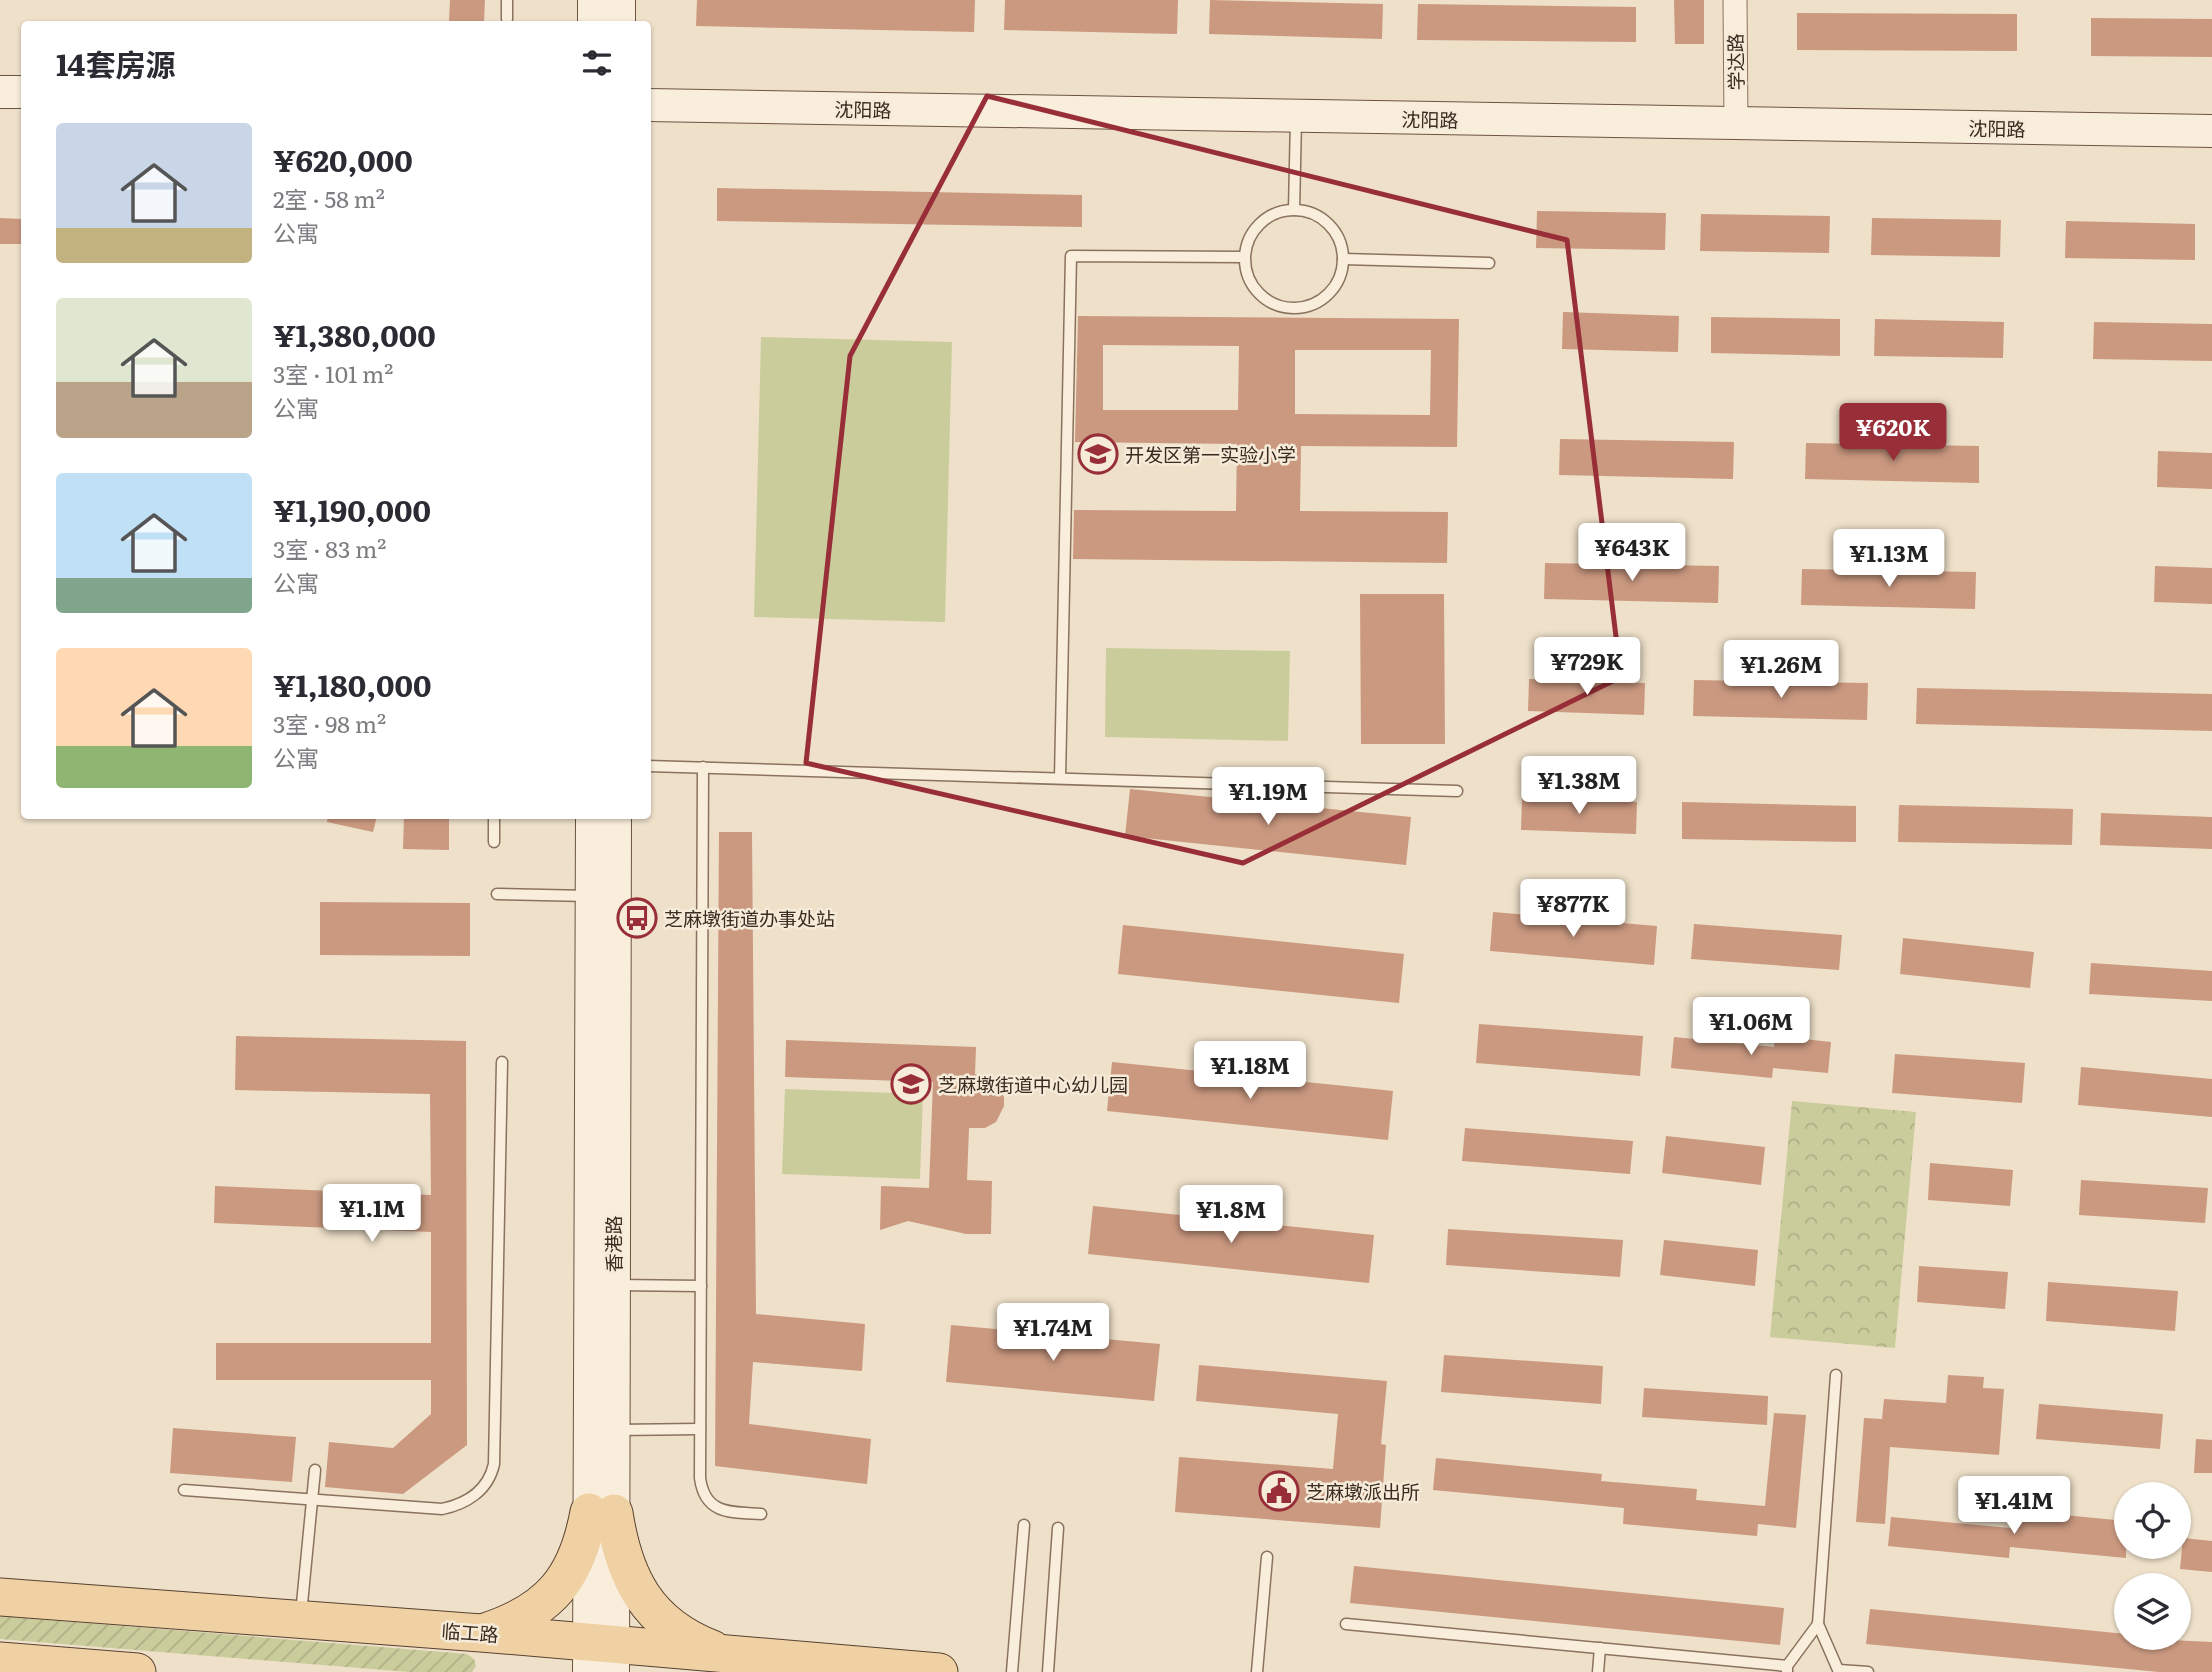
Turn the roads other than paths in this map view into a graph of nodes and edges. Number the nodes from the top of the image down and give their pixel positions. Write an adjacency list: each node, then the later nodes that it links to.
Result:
1 (507, 0): 5 (lane)
2 (594, 0): 6 (main road)
3 (619, 0): 7 (main road)
4 (1735, 0): 12 (street, 学达路)
5 (507, 19)
6 (594, 21)
7 (619, 21)
8 (0, 92): 9 (main road)
9 (21, 92)
10 (651, 105): 11 (main road, 沈阳路)
11 (1296, 117): 12 (main road, 沈阳路); 14 (lane)
12 (1736, 124): 13 (main road, 沈阳路)
13 (2212, 131)
14 (1294, 210): 15 (lane); 16 (lane)
15 (1244, 257): 16 (lane); 20 (lane)
16 (1343, 259): 17 (lane)
17 (1489, 263)
18 (651, 766): 19 (lane)
19 (703, 767): 20 (lane); 30 (lane)
20 (1060, 778): 21 (lane)
21 (1457, 791)
22 (494, 819): 25 (lane)
23 (593, 819): 27 (main road, 香港路)
24 (615, 819): 29 (main road, 香港路)
25 (494, 842)
26 (497, 894): 27 (lane)
27 (592, 896): 37 (main road, 香港路)
28 (502, 1062): 36 (lane)
29 (613, 1285): 30 (lane); 33 (main road, 香港路)
30 (701, 1286): 32 (lane)
31 (1836, 1375): 45 (lane)
32 (700, 1429): 33 (lane); 38 (lane)
33 (612, 1430): 37 (main road, 香港路)
34 (315, 1470): 36 (lane)
35 (184, 1490): 36 (lane)
36 (312, 1500): 43 (lane)
37 (602, 1513): 46 (main road); 48 (main road); 49 (main road, 香港路)
38 (761, 1514)
39 (1024, 1525): 55 (lane)
40 (1058, 1528): 56 (lane)
41 (1267, 1557): 57 (lane)
42 (0, 1597): 43 (main road, 临工路)
43 (300, 1621): 46 (main road, 临工路)
44 (1346, 1624): 47 (lane)
45 (1818, 1624): 51 (lane); 52 (lane)
46 (481, 1633): 49 (main road, 临工路)
47 (1600, 1648): 51 (lane); 58 (lane)
48 (730, 1656): 49 (main road, 临工路); 54 (main road, 临工路)
49 (601, 1658)
50 (0, 1661): 53 (main road)
51 (1787, 1669)
52 (1839, 1671): 59 (lane)
53 (137, 1672)
54 (939, 1672)
55 (1012, 1672)
56 (1048, 1672)
57 (1257, 1672)
58 (1598, 1672)
59 (1868, 1672)

